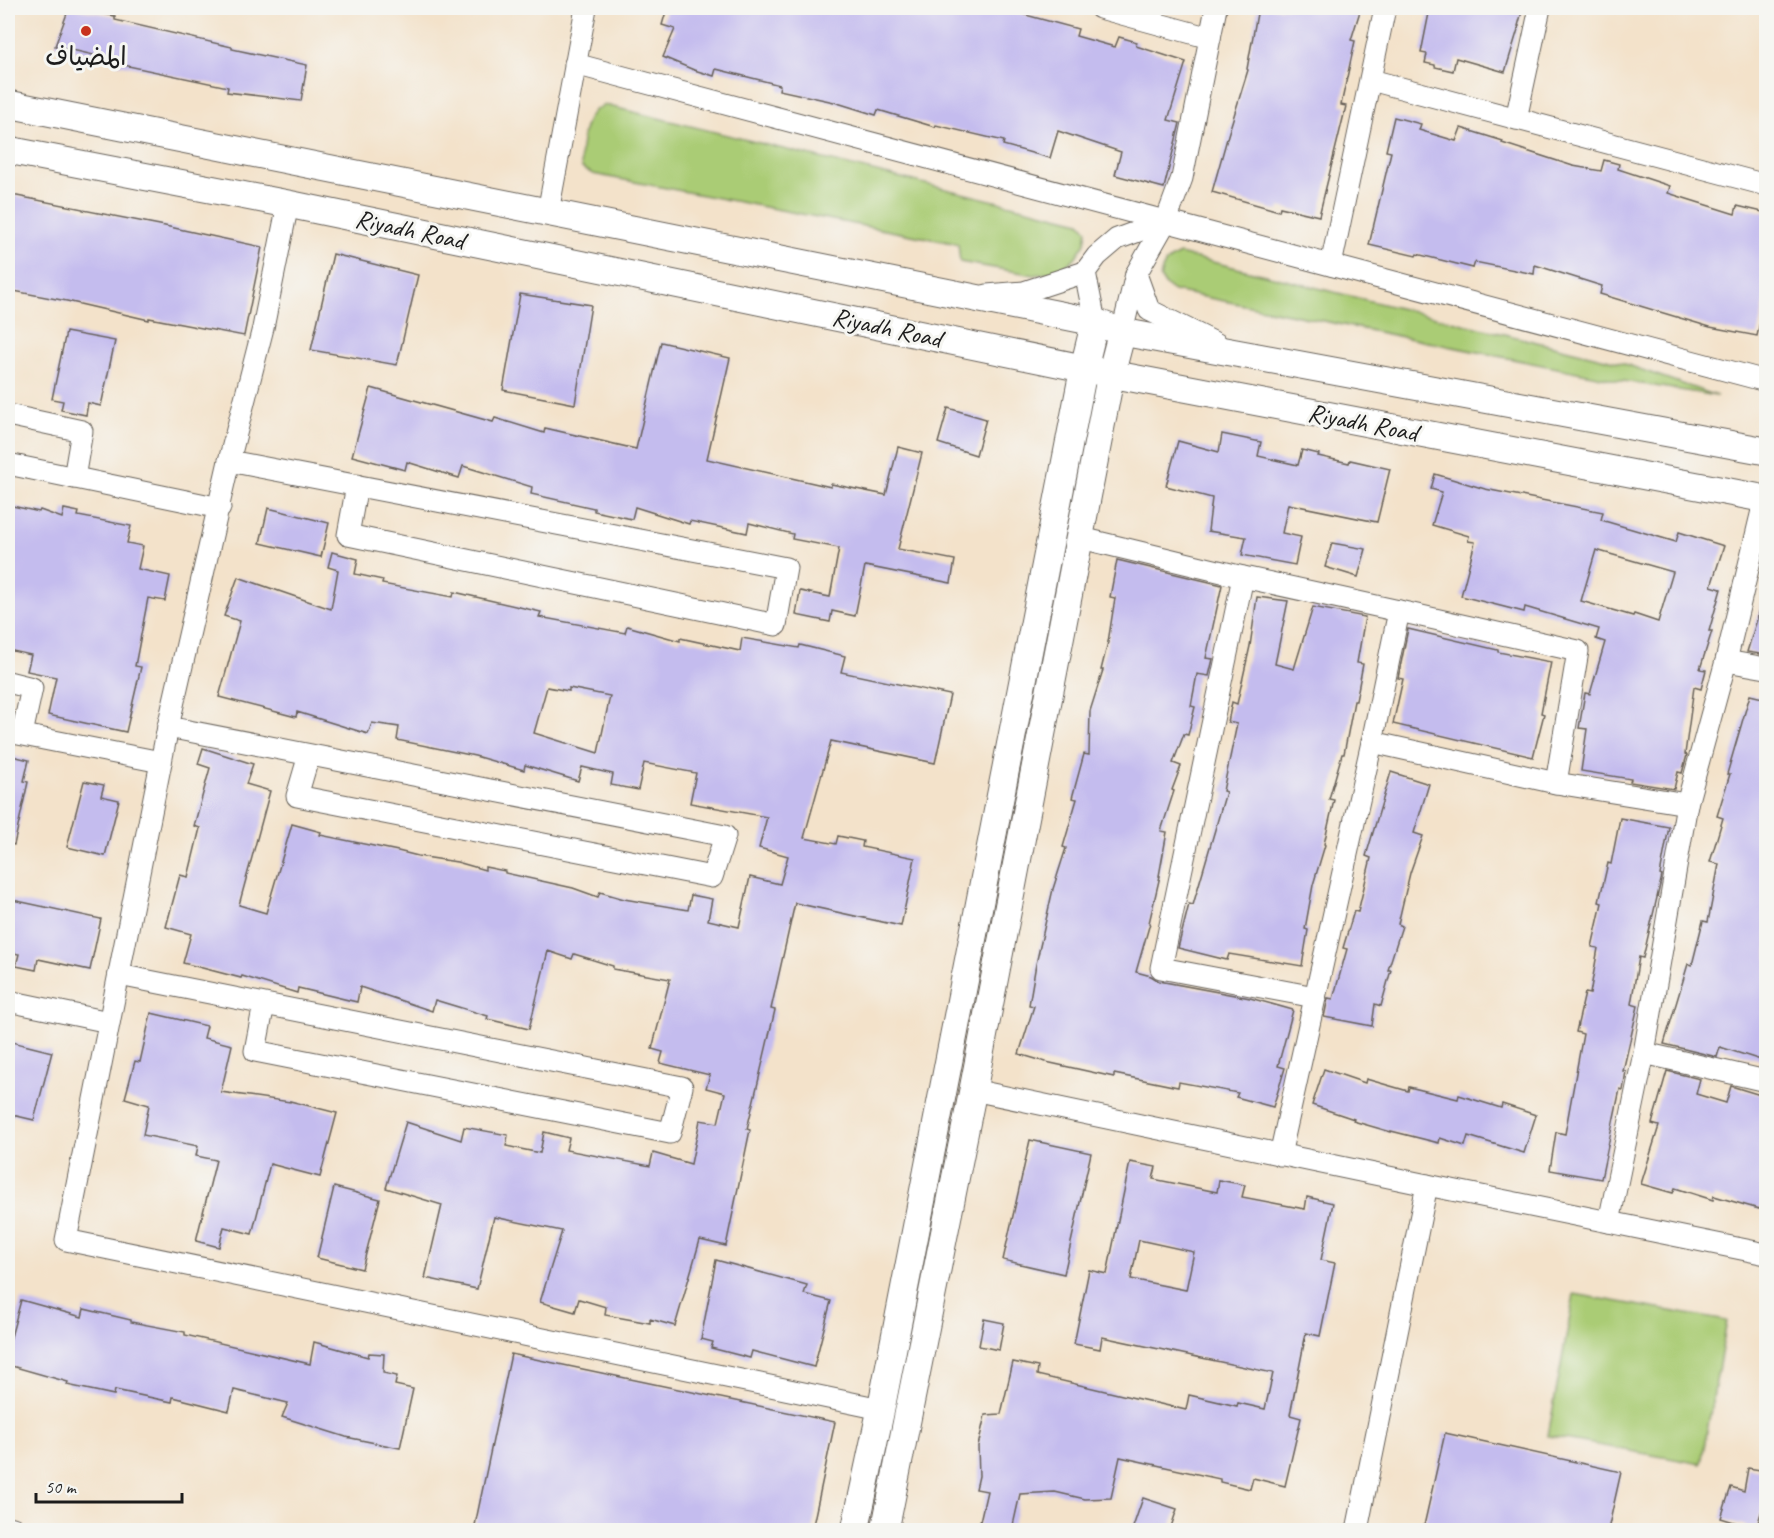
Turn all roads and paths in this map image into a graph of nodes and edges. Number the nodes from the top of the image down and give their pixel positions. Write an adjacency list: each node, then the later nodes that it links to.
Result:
1 (586, 8): 7 (street)
2 (1100, 8): 6 (street)
3 (1216, 8): 6 (street)
4 (1385, 8): 8 (street)
5 (1540, 8): 10 (street)
6 (1210, 38): 15 (street)
7 (575, 64): 14 (street); 15 (street)
8 (1371, 80): 10 (street); 16 (street)
9 (8, 104): 14 (street)
10 (1516, 119): 12 (street)
11 (8, 150): 13 (street, Riyadh Road)
12 (1767, 185)
13 (288, 204): 23 (street, Riyadh Road); 28 (street)
14 (548, 212): 19 (street)
15 (1155, 232): 16 (street); 17 (street); 18 (street)
16 (1331, 265): 25 (street)
17 (1085, 272): 19 (street); 20 (street)
18 (1136, 274): 21 (street); 22 (street)
19 (964, 297): 20 (street)
20 (1095, 322): 21 (street); 23 (street)
21 (1122, 332): 22 (street); 24 (street)
22 (1231, 351): 27 (street)
23 (1084, 367): 24 (street, Riyadh Road); 59 (street)
24 (1111, 374): 32 (street, Riyadh Road); 34 (street)
25 (1767, 381)
26 (8, 415): 30 (street)
27 (1767, 451)
28 (230, 461): 31 (street); 33 (street)
29 (8, 464): 30 (street)
30 (74, 478): 33 (street)
31 (357, 485): 31 (street)
32 (1766, 499): 37 (street)
33 (220, 507): 40 (street)
34 (1081, 538): 35 (street); 54 (street)
35 (1243, 577): 36 (street); 48 (street)
36 (1399, 610): 42 (street); 45 (street)
37 (1726, 661): 38 (street); 46 (street)
38 (1767, 668)
39 (8, 682): 41 (street)
40 (168, 727): 43 (street); 44 (street)
41 (15, 733): 44 (street)
42 (1372, 742): 45 (street); 48 (street)
43 (309, 755): 43 (street)
44 (161, 762): 47 (street)
45 (1556, 783): 46 (street)
46 (1687, 804): 52 (street)
47 (119, 975): 50 (street); 51 (street)
48 (1315, 997): 55 (street)
49 (8, 1001): 51 (street)
50 (264, 1004): 50 (street)
51 (109, 1022): 59 (street)
52 (1644, 1053): 53 (street); 57 (street)
53 (1767, 1081)
54 (973, 1090): 55 (street); 63 (street)
55 (1280, 1155): 56 (street)
56 (1426, 1185): 57 (street); 64 (street)
57 (1609, 1222): 58 (street)
58 (1767, 1254)
59 (880, 1409): 62 (street)
60 (8, 1527): 61 (street)
61 (13, 1530)
62 (855, 1530)
63 (885, 1530)
64 (1358, 1530)

